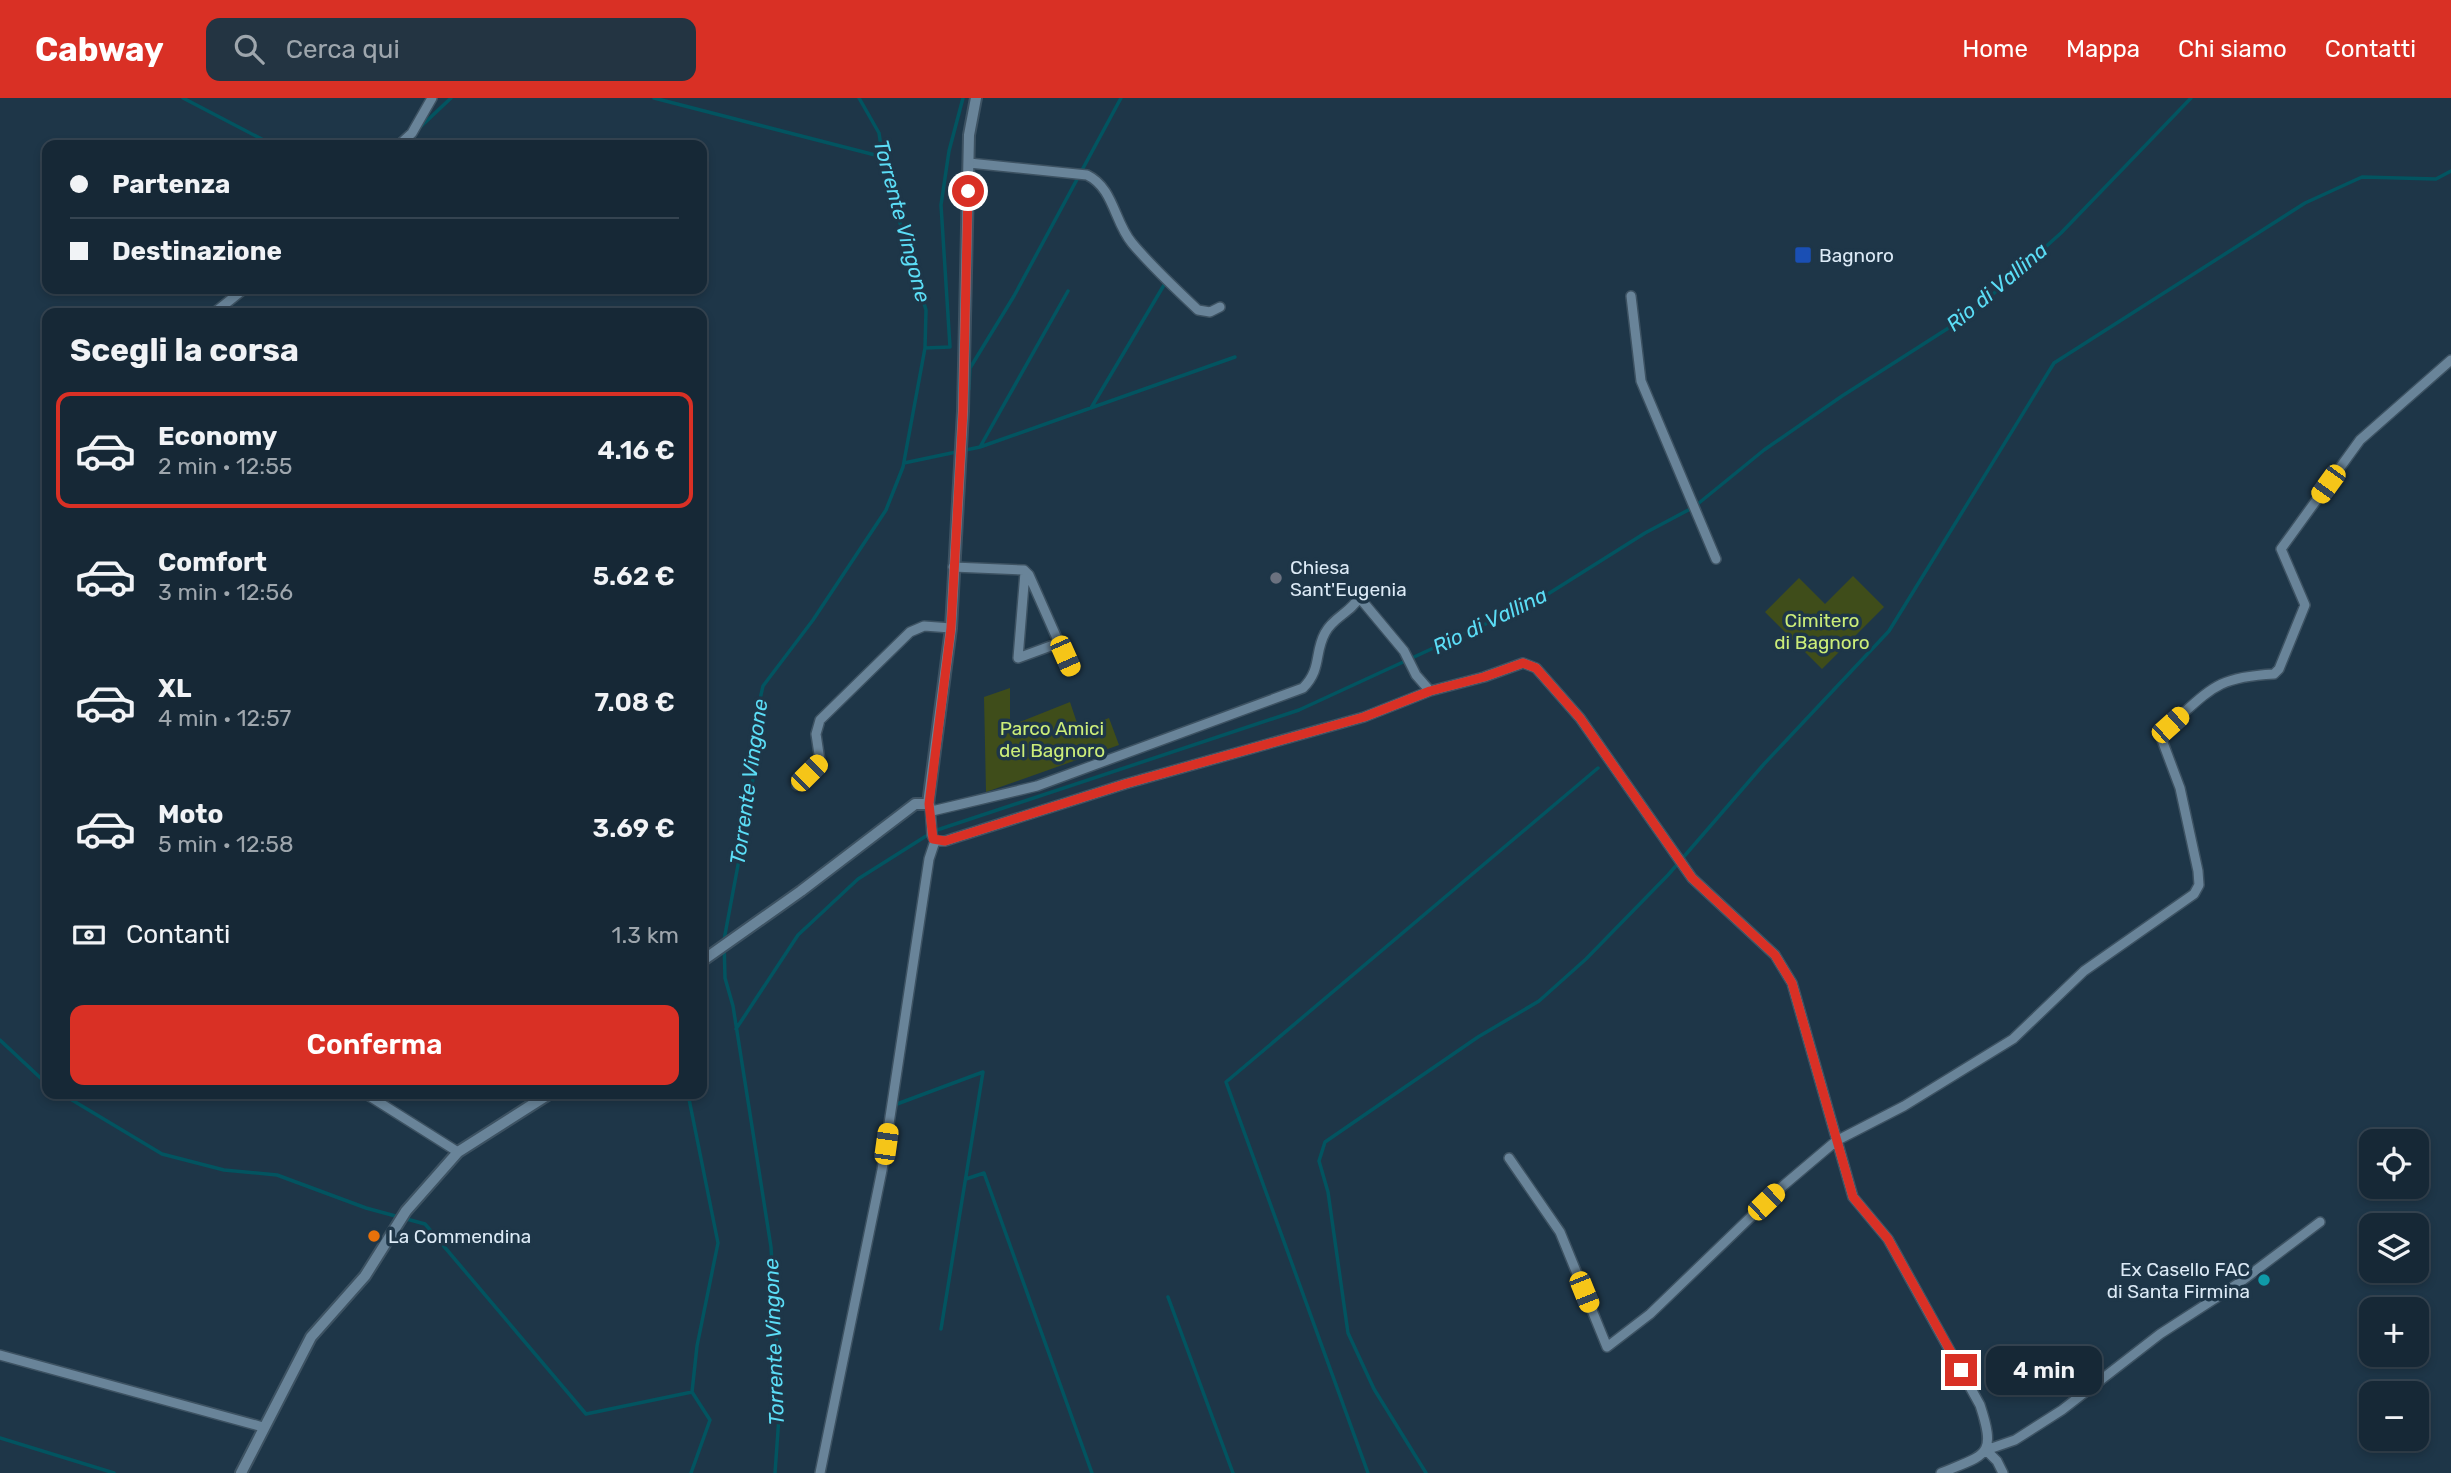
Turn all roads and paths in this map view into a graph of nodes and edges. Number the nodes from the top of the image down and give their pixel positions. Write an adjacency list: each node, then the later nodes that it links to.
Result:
1 (432, 98): 3 (street)
2 (975, 98): 4 (street)
3 (404, 140)
4 (969, 163): 7 (street); 11 (street)
5 (238, 294): 8 (street)
6 (1632, 296): 10 (street)
7 (1220, 307)
8 (220, 308)
9 (2451, 360): 23 (street)
10 (1716, 559)
11 (953, 567): 12 (street); 13 (street)
12 (1025, 572): 14 (street); 14 (street)
13 (951, 628): 17 (street); 18 (street)
14 (1059, 643): 15 (street)
15 (1071, 670)
16 (1430, 691): 18 (street); 19 (street); 23 (street)
17 (797, 785)
18 (930, 808): 19 (street); 20 (street)
19 (932, 834): 31 (street)
20 (707, 958)
21 (374, 1099): 24 (street)
22 (541, 1099): 24 (street)
23 (1836, 1141): 25 (street); 29 (street)
24 (458, 1152): 28 (street)
25 (1510, 1158)
26 (2320, 1222): 29 (street)
27 (0, 1355): 28 (street)
28 (263, 1427): 30 (street)
29 (1986, 1450): 32 (street); 33 (street)
30 (241, 1473)
31 (820, 1473)
32 (1941, 1473)
33 (2003, 1473)

